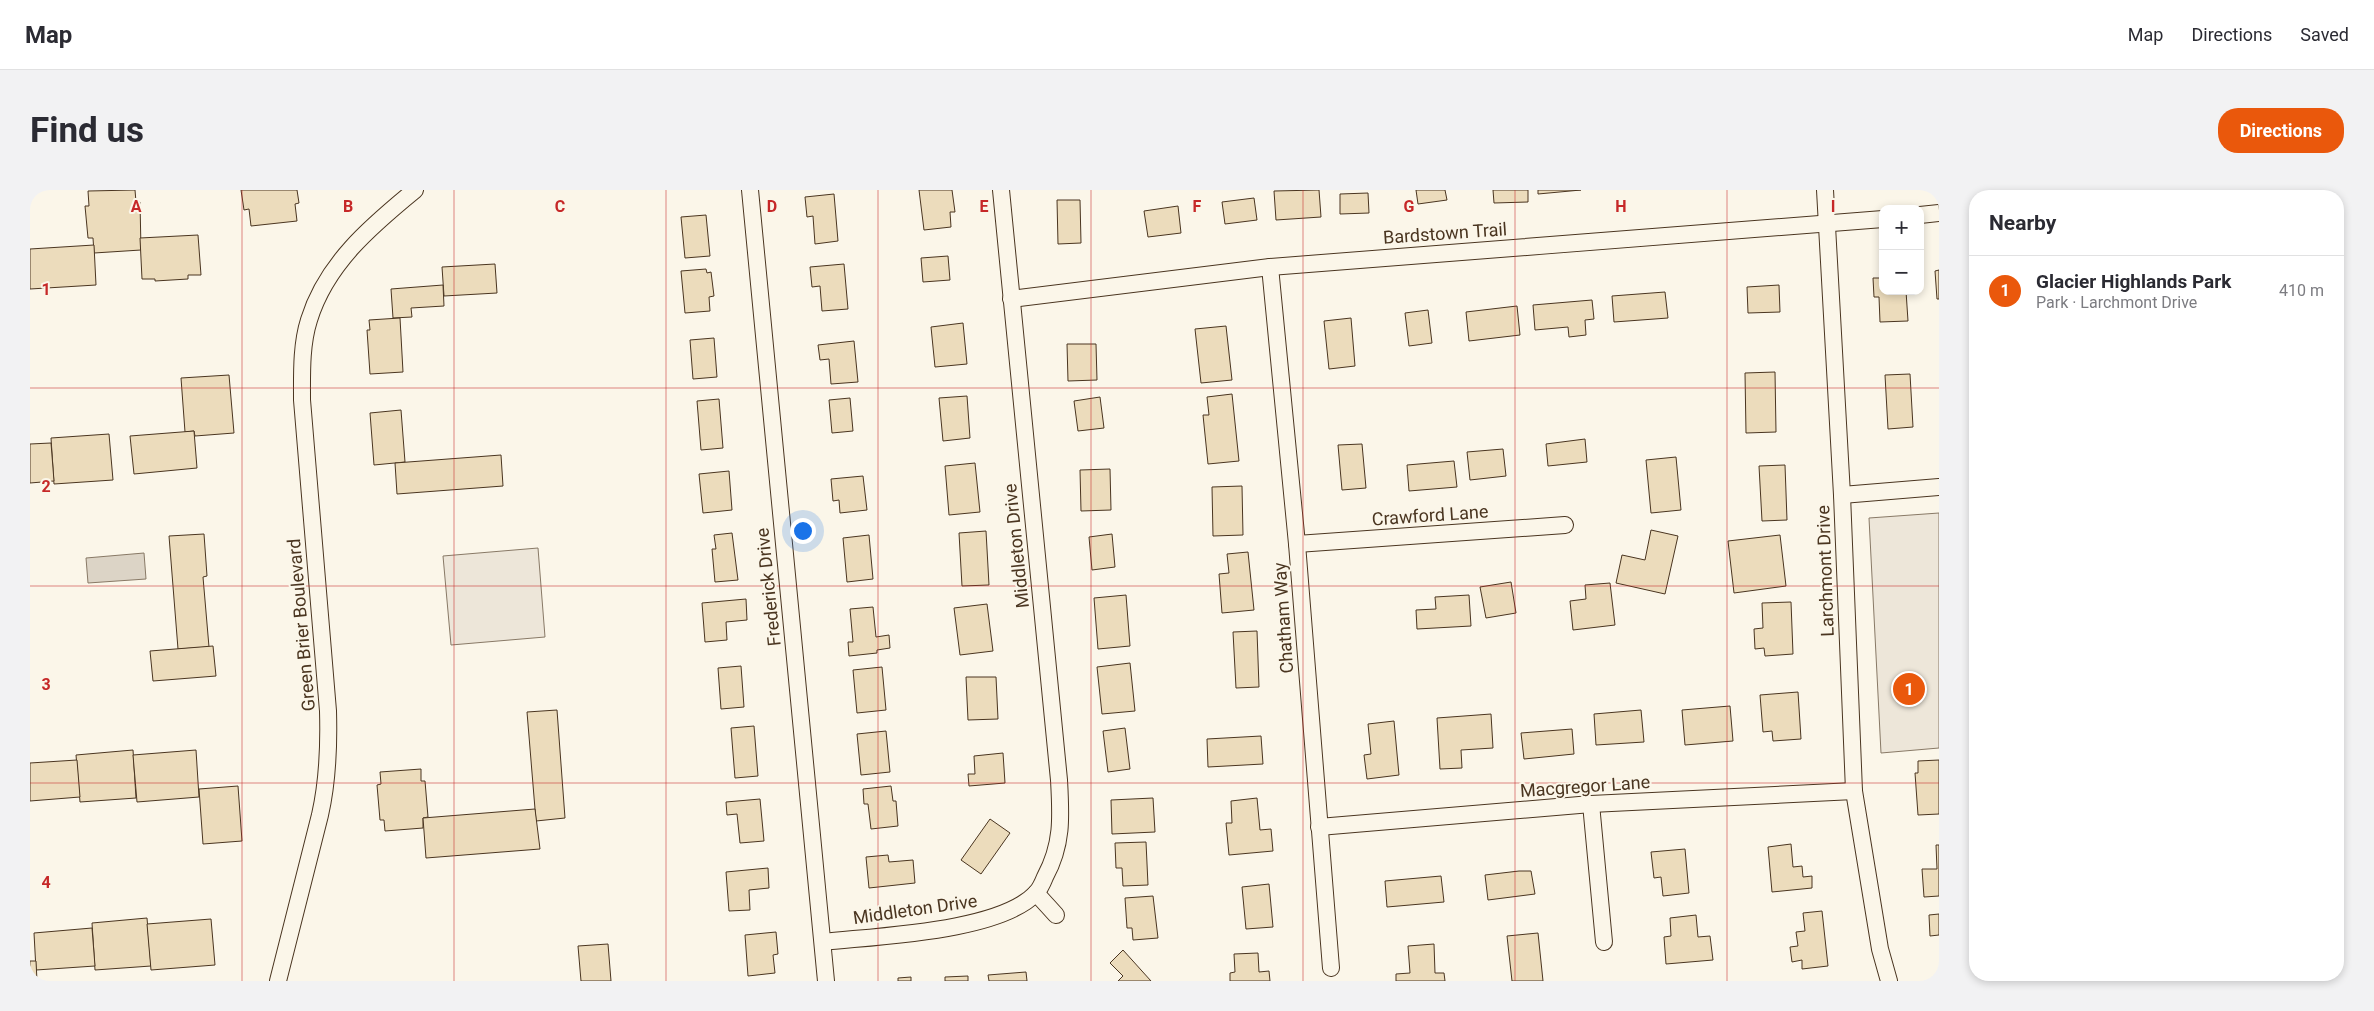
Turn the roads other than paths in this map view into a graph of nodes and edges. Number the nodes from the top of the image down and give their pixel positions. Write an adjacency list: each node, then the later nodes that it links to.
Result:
1 (415, 190): 24 (street, Green Brier Boulevard)
2 (750, 190): 20 (street, Frederick Drive)
3 (1001, 190): 10 (street, Middleton Drive)
4 (1825, 190): 8 (street, Larchmont Drive)
5 (1939, 213): 6 (street)
6 (1924, 215)
7 (1879, 219): 8 (street, Bardstown Trail)
8 (1828, 225): 9 (street, Bardstown Trail); 12 (street, Larchmont Drive)
9 (1270, 266): 10 (street, Bardstown Trail); 14 (street, Chatham Way)
10 (1011, 299): 18 (street, Middleton Drive)
11 (1939, 487): 12 (street)
12 (1842, 495): 15 (street, Larchmont Drive)
13 (1565, 525): 14 (street, Crawford Lane)
14 (1297, 544): 17 (street, Chatham Way)
15 (1854, 791): 16 (street, Macgregor Lane); 22 (street, Larchmont Drive)
16 (1591, 804): 17 (street, Macgregor Lane); 21 (street)
17 (1319, 827): 23 (street, Chatham Way)
18 (1036, 893): 19 (street); 20 (street, Middleton Drive)
19 (1056, 915)
20 (823, 942): 25 (street, Frederick Drive)
21 (1604, 942)
22 (1880, 949): 26 (street, Larchmont Drive); 27 (street, Larchmont Drive)
23 (1332, 968)
24 (278, 981)
25 (826, 981)
26 (1878, 981)
27 (1889, 981)

